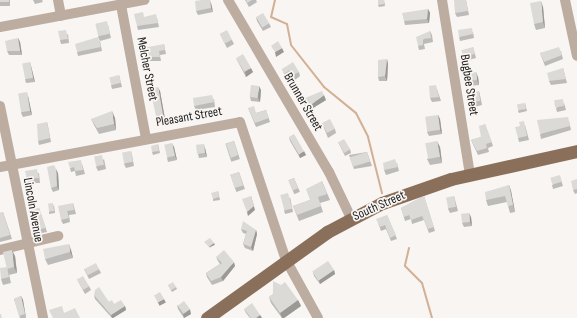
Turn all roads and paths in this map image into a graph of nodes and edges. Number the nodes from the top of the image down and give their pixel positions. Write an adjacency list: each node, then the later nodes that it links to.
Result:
1 (58, 0): 7 (street)
2 (144, 0): 6 (street)
3 (228, 0): 16 (street, Brunner Street)
4 (442, 0): 15 (street, Bugbee Street)
5 (565, 0): 9 (street)
6 (121, 5): 7 (street); 11 (street, Melcher Street)
7 (61, 16): 8 (street)
8 (0, 27)
9 (577, 56)
10 (0, 106): 13 (street, Lincoln Avenue)
11 (146, 138): 13 (street, Pleasant Street); 20 (street, Pleasant Street)
12 (577, 151): 15 (main road, South Street)
13 (11, 165): 14 (street, Pleasant Street); 18 (street, Lincoln Avenue)
14 (0, 168)
15 (470, 174): 16 (main road, South Street)
16 (351, 218): 20 (main road, South Street)
17 (58, 236): 18 (street)
18 (26, 244): 19 (street); 21 (street, Lincoln Avenue)
19 (0, 250)
20 (286, 260): 22 (main road, South Street); 23 (street)
21 (43, 318)
22 (207, 318)
23 (318, 318)

